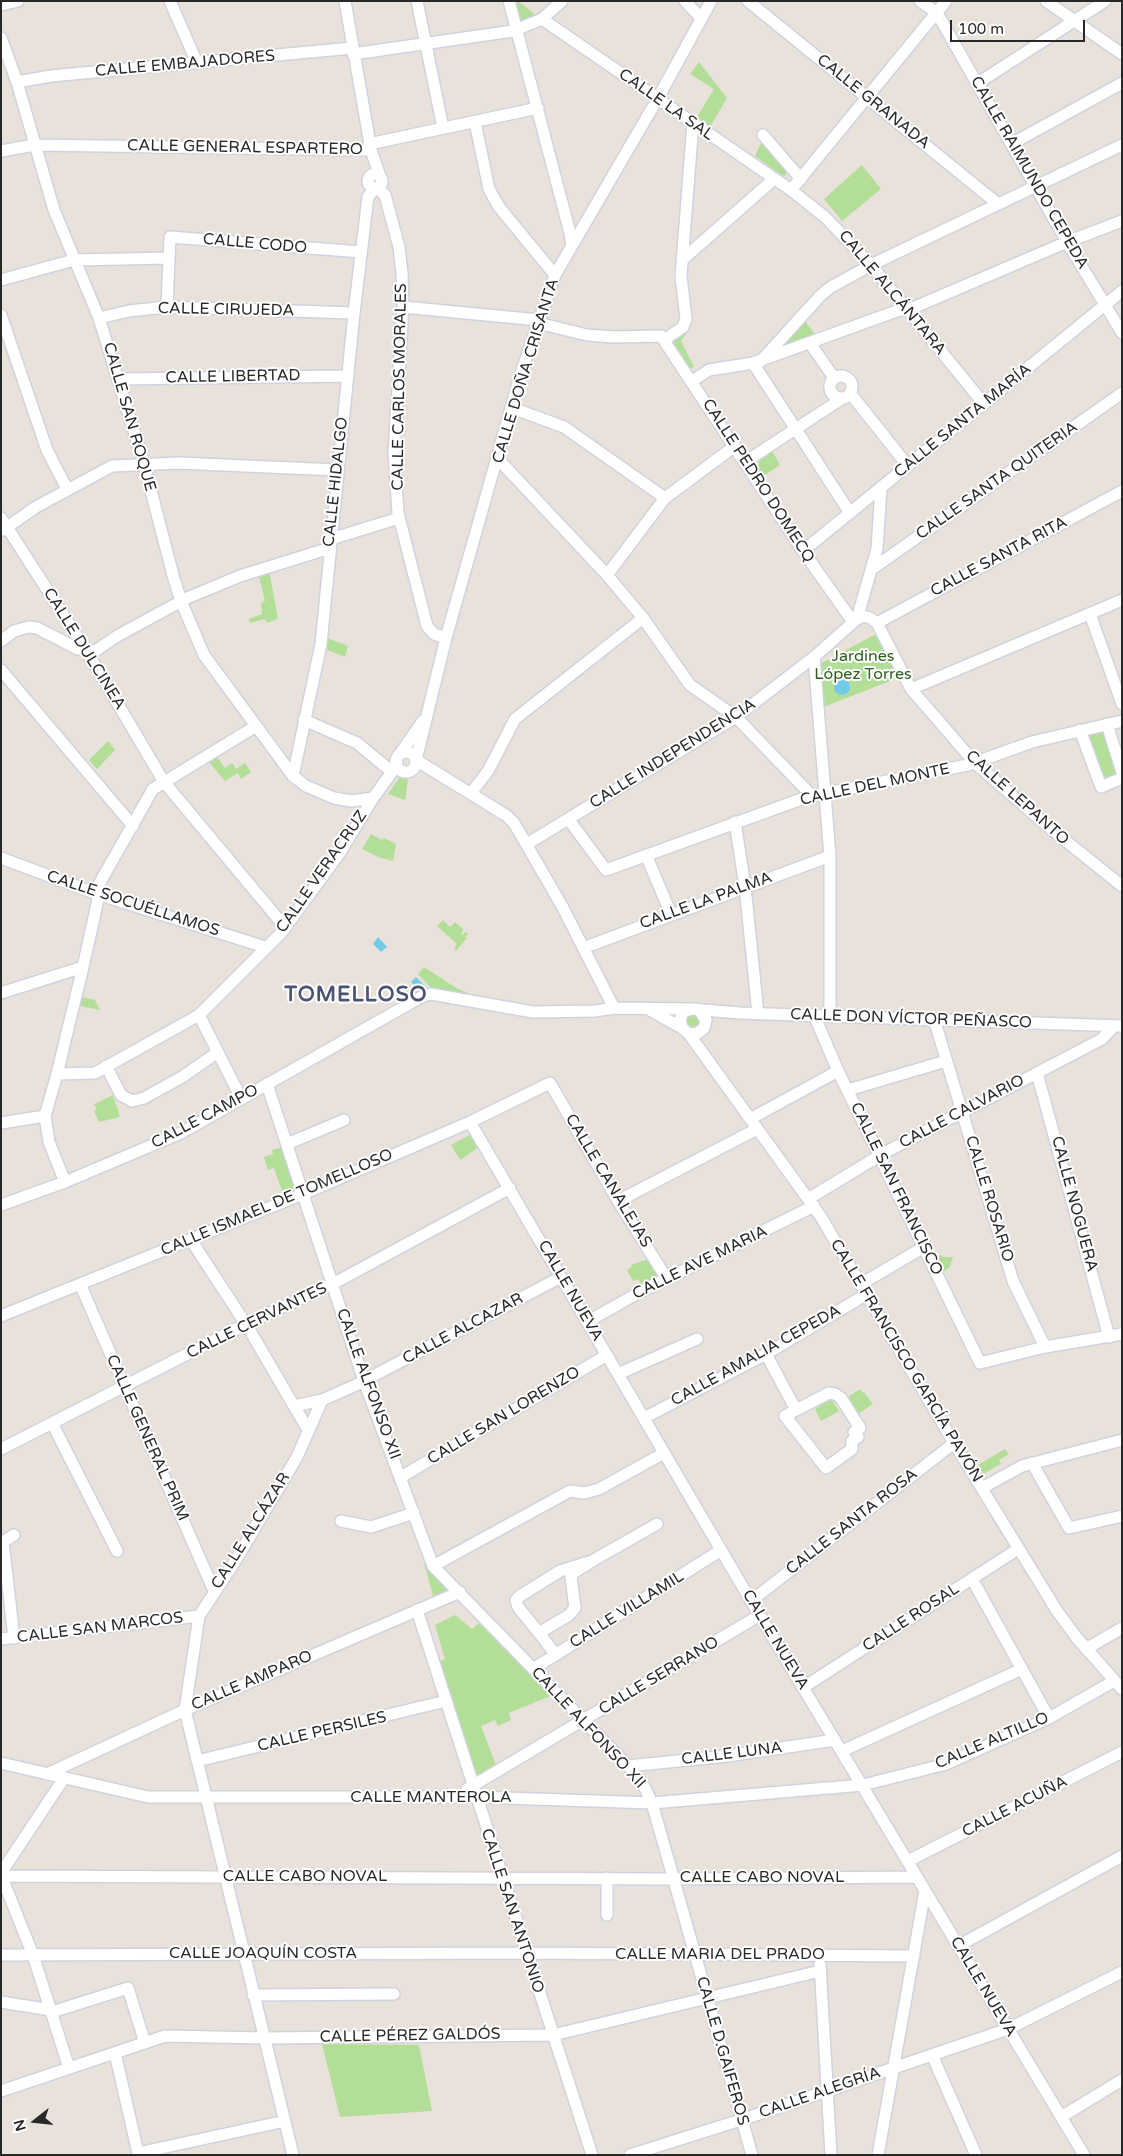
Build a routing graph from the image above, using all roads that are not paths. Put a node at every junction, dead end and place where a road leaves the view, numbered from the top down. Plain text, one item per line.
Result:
1 (18, 1) edge
2 (170, 1) edge
3 (345, 1) edge
4 (417, 1) edge
5 (509, 1) edge
6 (562, 1) edge
7 (685, 1) edge
8 (710, 1) edge
9 (748, 1) edge
10 (920, 1) edge
11 (946, 1) edge
12 (1046, 1) edge
13 (1105, 1) edge
14 (1, 5) edge
15 (937, 13) junction
16 (701, 18) junction
17 (542, 19) junction
18 (1073, 21) junction
19 (518, 30) junction
20 (1, 38) edge
21 (425, 44) junction
22 (353, 51) junction
23 (1122, 54) edge
24 (197, 63) junction
25 (17, 82) junction
26 (978, 83) junction
27 (1122, 83) edge
28 (868, 97) junction
29 (658, 98) junction
30 (538, 108) junction
31 (475, 122) junction
32 (693, 123) junction
33 (443, 128) junction
34 (763, 135) dead end
35 (1013, 143) junction
36 (35, 145) junction
37 (1122, 145) edge
38 (370, 147) junction
39 (1, 150) edge
40 (774, 179) junction
41 (801, 179) junction
42 (375, 183) junction
43 (1036, 186) junction
44 (791, 190) junction
45 (998, 204) junction
46 (1122, 221) edge
47 (1067, 242) junction
48 (572, 245) junction
49 (361, 252) junction
50 (169, 258) junction
51 (74, 260) junction
52 (682, 260) junction
53 (871, 265) junction
54 (555, 275) junction
55 (1, 280) edge
56 (1122, 292) edge
57 (1105, 305) junction
58 (167, 308) junction
59 (404, 308) junction
60 (906, 309) junction
61 (354, 313) junction
62 (1, 315) edge
63 (99, 318) junction
64 (538, 321) junction
65 (1122, 333) edge
66 (663, 338) junction
67 (810, 343) junction
68 (757, 362) junction
69 (347, 376) junction
70 (834, 378) junction
71 (119, 379) junction
72 (692, 381) junction
73 (1122, 393) edge
74 (846, 395) junction
75 (984, 404) junction
76 (512, 408) junction
77 (796, 428) junction
78 (735, 446) junction
79 (498, 459) junction
80 (745, 462) junction
81 (144, 464) junction
82 (908, 466) junction
83 (337, 470) junction
84 (881, 488) junction
85 (68, 489) junction
86 (1122, 491) edge
87 (665, 498) junction
88 (850, 513) junction
89 (399, 518) junction
90 (3, 526) edge
91 (330, 544) junction
92 (803, 551) junction
93 (872, 569) junction
94 (607, 575) junction
95 (1122, 600) edge
96 (181, 601) junction
97 (1090, 614) junction
98 (643, 618) junction
99 (855, 620) junction
100 (877, 623) junction
101 (446, 638) junction
102 (1, 641) edge
103 (86, 650) junction
104 (814, 657) junction
105 (1, 670) edge
106 (912, 690) junction
107 (1122, 704) edge
108 (429, 713) junction
109 (736, 718) junction
110 (304, 720) junction
111 (1122, 720) edge
112 (1108, 724) junction
113 (256, 726) junction
114 (1080, 730) junction
115 (416, 760) junction
116 (396, 763) junction
117 (975, 763) junction
118 (1122, 772) edge
119 (293, 776) junction
120 (1122, 778) edge
121 (164, 782) junction
122 (470, 793) junction
123 (824, 793) junction
124 (812, 796) junction
125 (373, 798) junction
126 (569, 820) junction
127 (736, 822) junction
128 (133, 826) junction
129 (527, 844) junction
130 (646, 855) junction
131 (830, 856) junction
132 (1, 858) edge
133 (1122, 871) edge
134 (1109, 877) junction
135 (745, 886) junction
136 (1122, 886) edge
137 (96, 894) junction
138 (671, 914) junction
139 (285, 927) junction
140 (265, 947) junction
141 (583, 948) junction
142 (83, 967) junction
143 (1, 994) edge
144 (400, 1008) joint
145 (614, 1008) junction
146 (648, 1009) junction
147 (695, 1009) junction
148 (758, 1014) junction
149 (200, 1015) junction
150 (814, 1015) junction
151 (830, 1016) junction
152 (934, 1019) junction
153 (1118, 1026) edge
154 (685, 1031) junction
155 (218, 1052) junction
156 (946, 1061) junction
157 (106, 1066) junction
158 (838, 1071) junction
159 (1037, 1073) junction
160 (57, 1074) junction
161 (267, 1084) junction
162 (550, 1084) joint
163 (848, 1090) junction
164 (241, 1098) junction
165 (961, 1112) junction
166 (45, 1116) junction
167 (750, 1119) junction
168 (344, 1120) dead end
169 (470, 1122) junction
170 (1, 1123) edge
171 (757, 1129) junction
172 (287, 1144) junction
173 (880, 1156) junction
174 (65, 1182) junction
175 (510, 1188) junction
176 (303, 1194) junction
177 (618, 1201) junction
178 (811, 1202) junction
179 (1, 1205) edge
180 (190, 1240) junction
181 (924, 1247) junction
182 (561, 1276) junction
183 (667, 1279) junction
184 (80, 1284) junction
185 (333, 1284) junction
186 (864, 1289) junction
187 (1, 1316) edge
188 (588, 1322) junction
189 (246, 1324) junction
190 (1122, 1334) edge
191 (1109, 1337) junction
192 (697, 1339) dead end
193 (1045, 1347) junction
194 (766, 1354) junction
195 (607, 1355) junction
196 (618, 1374) junction
197 (364, 1381) junction
198 (124, 1387) junction
199 (322, 1400) junction
200 (294, 1406) junction
201 (796, 1410) junction
202 (644, 1418) junction
203 (52, 1423) junction
204 (308, 1430) junction
205 (1122, 1440) edge
206 (954, 1443) junction
207 (1, 1449) edge
208 (664, 1453) junction
209 (1032, 1463) junction
210 (401, 1477) junction
211 (982, 1488) junction
212 (414, 1513) junction
213 (1122, 1516) edge
214 (341, 1521) dead end
215 (657, 1524) dead end
216 (14, 1535) dead end
217 (2, 1542) edge
218 (1018, 1549) junction
219 (721, 1550) junction
220 (117, 1551) dead end
221 (592, 1561) junction
222 (433, 1566) junction
223 (972, 1579) junction
224 (214, 1591) junction
225 (460, 1592) junction
226 (751, 1601) junction
227 (417, 1610) junction
228 (760, 1615) junction
229 (198, 1616) junction
230 (1122, 1628) edge
231 (539, 1634) junction
232 (14, 1638) junction
233 (1, 1639) edge
234 (1086, 1649) junction
235 (556, 1655) junction
236 (533, 1669) junction
237 (1022, 1669) junction
238 (1118, 1685) edge
239 (804, 1687) junction
240 (446, 1701) junction
241 (185, 1710) junction
242 (1049, 1718) junction
243 (583, 1721) junction
244 (835, 1740) junction
245 (842, 1751) junction
246 (1122, 1752) edge
247 (197, 1761) junction
248 (1, 1764) edge
249 (628, 1766) junction
250 (46, 1774) junction
251 (64, 1778) junction
252 (863, 1785) junction
253 (474, 1792) junction
254 (206, 1798) junction
255 (652, 1804) junction
256 (1122, 1856) edge
257 (908, 1860) junction
258 (1, 1875) edge
259 (226, 1877) junction
260 (917, 1877) junction
261 (502, 1878) junction
262 (608, 1878) junction
263 (673, 1879) junction
264 (925, 1891) junction
265 (607, 1915) dead end
266 (958, 1946) junction
267 (526, 1953) junction
268 (243, 1954) junction
269 (1, 1955) edge
270 (33, 1955) junction
271 (819, 1955) junction
272 (694, 1956) junction
273 (914, 1956) junction
274 (820, 1971) junction
275 (1122, 1972) edge
276 (394, 1994) dead end
277 (253, 1995) junction
278 (707, 1999) junction
279 (1, 2002) edge
280 (51, 2011) junction
281 (1008, 2029) junction
282 (552, 2035) junction
283 (264, 2038) junction
284 (145, 2043) junction
285 (115, 2053) junction
286 (932, 2055) junction
287 (69, 2068) junction
288 (892, 2068) junction
289 (1122, 2080) edge
290 (828, 2090) junction
291 (1, 2091) edge
292 (1061, 2117) junction
293 (741, 2120) junction
294 (285, 2121) junction
295 (293, 2155) edge
296 (592, 2155) edge
297 (630, 2155) edge
298 (752, 2155) edge
299 (831, 2155) edge
300 (878, 2155) edge
301 (976, 2155) edge
302 (1084, 2155) edge

1 - 14 street
2 - 24 street
3 - 22 street, CALLE HIDALGO
4 - 21 street
5 - 19 street
6 - 17 street, CALLE EMBAJADORES
7 - 16 street
8 - 16 street, CALLE DOÑA CRISANTA
9 - 28 street, CALLE GRANADA
10 - 15 street
11 - 15 street
12 - 18 street
13 - 18 street
15 - 26 street, CALLE RAIMUNDO CEPEDA
15 - 28 street
16 - 29 street, CALLE DOÑA CRISANTA
17 - 19 street, CALLE EMBAJADORES
17 - 29 street, CALLE LA SAL
18 - 23 street
18 - 26 street
19 - 21 street, CALLE EMBAJADORES
19 - 30 street
20 - 25 street, CALLE SAN ROQUE
21 - 22 street, CALLE EMBAJADORES
21 - 33 street
22 - 24 street, CALLE EMBAJADORES
22 - 38 street, CALLE HIDALGO
24 - 25 street, CALLE EMBAJADORES
25 - 36 street, CALLE SAN ROQUE
26 - 35 street, CALLE RAIMUNDO CEPEDA
27 - 35 street
28 - 41 street
28 - 45 street, CALLE GRANADA
29 - 32 street, CALLE LA SAL
29 - 48 street, CALLE DOÑA CRISANTA
30 - 31 street, CALLE GENERAL ESPARTERO
30 - 48 street
31 - 33 street, CALLE GENERAL ESPARTERO
31 - 54 street
32 - 40 street, CALLE LA SAL
32 - 52 street
33 - 38 street, CALLE GENERAL ESPARTERO
34 - 41 street
35 - 43 street, CALLE RAIMUNDO CEPEDA
36 - 38 street, CALLE GENERAL ESPARTERO
36 - 39 street, CALLE GENERAL ESPARTERO
36 - 51 street, CALLE SAN ROQUE
37 - 43 street
38 - 42 street, CALLE HIDALGO
40 - 44 street, CALLE LA SAL
40 - 52 street
41 - 44 street
42 - 49 street, CALLE HIDALGO
42 - 59 street, CALLE CARLOS MORALES
43 - 45 street
43 - 47 street, CALLE RAIMUNDO CEPEDA
44 - 53 street, CALLE ALCÁNTARA
45 - 53 street
46 - 47 street
47 - 57 street, CALLE RAIMUNDO CEPEDA
47 - 60 street
48 - 54 street, CALLE DOÑA CRISANTA
49 - 50 street, CALLE CODO
49 - 61 street, CALLE HIDALGO
50 - 51 street
50 - 58 street, CALLE CODO
51 - 55 street
51 - 63 street, CALLE SAN ROQUE
52 - 66 street
53 - 60 street, CALLE ALCÁNTARA
53 - 68 street
54 - 64 street, CALLE DOÑA CRISANTA
56 - 57 street, CALLE SANTA MARÍA
57 - 65 street, CALLE RAIMUNDO CEPEDA
57 - 75 street, CALLE SANTA MARÍA
58 - 61 street, CALLE CIRUJEDA
58 - 63 street, CALLE CIRUJEDA
59 - 64 street
59 - 89 street, CALLE CARLOS MORALES
60 - 67 street
60 - 75 street, CALLE ALCÁNTARA
61 - 69 street, CALLE HIDALGO
62 - 85 street
63 - 71 street, CALLE SAN ROQUE
64 - 66 street
64 - 76 street, CALLE DOÑA CRISANTA
66 - 72 street, CALLE PEDRO DOMECQ
67 - 68 street
67 - 70 street
68 - 72 street
68 - 77 street
69 - 71 street, CALLE LIBERTAD
69 - 83 street, CALLE HIDALGO
70 - 74 street
70 - 74 street
71 - 81 street, CALLE SAN ROQUE
72 - 78 street, CALLE PEDRO DOMECQ
73 - 93 street, CALLE SANTA QUITERIA
74 - 77 street
74 - 82 street
75 - 82 street, CALLE SANTA MARÍA
76 - 79 street, CALLE DOÑA CRISANTA
76 - 87 street
77 - 80 street
77 - 88 street
78 - 80 street, CALLE PEDRO DOMECQ
78 - 87 street
79 - 94 street
79 - 101 street, CALLE DOÑA CRISANTA
80 - 92 street, CALLE PEDRO DOMECQ
81 - 83 street
81 - 85 street
81 - 96 street, CALLE SAN ROQUE
82 - 84 street, CALLE SANTA MARÍA
83 - 91 street, CALLE HIDALGO
84 - 88 street, CALLE SANTA MARÍA
84 - 93 street
85 - 90 street
86 - 100 street, CALLE SANTA RITA
87 - 94 street
88 - 92 street, CALLE SANTA MARÍA
89 - 91 street
89 - 101 street, CALLE CARLOS MORALES
90 - 103 street, CALLE DULCINEA
91 - 96 street
91 - 110 street, CALLE HIDALGO
92 - 99 street, CALLE PEDRO DOMECQ
93 - 99 street
94 - 98 street
95 - 97 street
96 - 103 street
96 - 113 street, CALLE SAN ROQUE
97 - 106 street
97 - 107 street
98 - 109 street
98 - 122 street
99 - 100 street
99 - 104 street, CALLE INDEPENDENCIA
100 - 106 street, CALLE LEPANTO
101 - 108 street, CALLE DOÑA CRISANTA
102 - 103 street
103 - 121 street, CALLE DULCINEA
104 - 109 street, CALLE INDEPENDENCIA
104 - 123 street
105 - 128 street
106 - 117 street, CALLE LEPANTO
108 - 115 street, CALLE DOÑA CRISANTA
108 - 116 street, CALLE DOÑA CRISANTA
109 - 124 street
109 - 126 street, CALLE INDEPENDENCIA
110 - 116 street
110 - 119 street, CALLE HIDALGO
111 - 112 street, CALLE DEL MONTE
112 - 114 street, CALLE DEL MONTE
112 - 118 street
113 - 119 street, CALLE SAN ROQUE
113 - 121 street
114 - 117 street, CALLE DEL MONTE
114 - 120 street
115 - 116 street
115 - 116 street
115 - 122 street
116 - 125 street, CALLE VERACRUZ
117 - 123 street, CALLE DEL MONTE
117 - 134 street, CALLE LEPANTO
119 - 125 street
121 - 128 street
121 - 139 street, CALLE DULCINEA
122 - 129 street
123 - 124 street, CALLE DEL MONTE
123 - 131 street
124 - 127 street, CALLE DEL MONTE
125 - 139 street, CALLE VERACRUZ
126 - 129 street, CALLE INDEPENDENCIA
126 - 130 street, CALLE DEL MONTE
127 - 130 street, CALLE DEL MONTE
127 - 135 street
128 - 137 street
129 - 141 street
130 - 138 street
131 - 135 street, CALLE LA PALMA
131 - 151 street
132 - 137 street, CALLE SOCUÉLLAMOS
133 - 134 street
134 - 136 street, CALLE LEPANTO
135 - 138 street, CALLE LA PALMA
135 - 148 street
137 - 140 street, CALLE SOCUÉLLAMOS
137 - 142 street
138 - 141 street, CALLE LA PALMA
139 - 140 street, CALLE VERACRUZ
140 - 149 street, CALLE VERACRUZ
141 - 145 street
142 - 143 street
142 - 160 street
144 - 145 street, CALLE DON VÍCTOR PEÑASCO
144 - 161 street, CALLE CAMPO
145 - 146 street, CALLE DON VÍCTOR PEÑASCO
146 - 147 street, CALLE DON VÍCTOR PEÑASCO
146 - 154 street
147 - 148 street, CALLE DON VÍCTOR PEÑASCO
147 - 154 street
147 - 154 street
148 - 150 street, CALLE DON VÍCTOR PEÑASCO
149 - 155 street
149 - 157 street, CALLE VERACRUZ
150 - 151 street, CALLE DON VÍCTOR PEÑASCO
150 - 158 street, CALLE SAN FRANCISCO
151 - 152 street, CALLE DON VÍCTOR PEÑASCO
152 - 153 street, CALLE DON VÍCTOR PEÑASCO
152 - 156 street, CALLE ROSARIO
153 - 159 street, CALLE CALVARIO
154 - 167 street, CALLE FRANCISCO GARCÍA PAVÓN
155 - 157 street
155 - 164 street
156 - 163 street
156 - 165 street, CALLE ROSARIO
157 - 160 street, CALLE VERACRUZ
158 - 163 street, CALLE SAN FRANCISCO
158 - 167 street
159 - 165 street, CALLE CALVARIO
159 - 191 street, CALLE NOGUERA
160 - 166 street
161 - 164 street, CALLE CAMPO
161 - 172 street, CALLE ALFONSO XII
162 - 169 street, CALLE ISMAEL DE TOMELLOSO
162 - 177 street, CALLE CANALEJAS
163 - 173 street, CALLE SAN FRANCISCO
164 - 174 street, CALLE CAMPO
165 - 173 street, CALLE CALVARIO
165 - 193 street, CALLE ROSARIO
166 - 170 street
166 - 174 street
167 - 171 street, CALLE FRANCISCO GARCÍA PAVÓN
168 - 172 street
169 - 175 street, CALLE NUEVA
169 - 176 street, CALLE ISMAEL DE TOMELLOSO
171 - 177 street
171 - 178 street, CALLE FRANCISCO GARCÍA PAVÓN
172 - 176 street, CALLE ALFONSO XII
173 - 178 street, CALLE CALVARIO
173 - 181 street, CALLE SAN FRANCISCO
174 - 179 street, CALLE CAMPO
175 - 182 street, CALLE NUEVA
175 - 185 street, CALLE CERVANTES
176 - 180 street, CALLE ISMAEL DE TOMELLOSO
176 - 185 street, CALLE ALFONSO XII
177 - 183 street, CALLE CANALEJAS
178 - 183 street, CALLE AVE MARIA
178 - 186 street, CALLE FRANCISCO GARCÍA PAVÓN
180 - 184 street, CALLE ISMAEL DE TOMELLOSO
180 - 189 street
181 - 186 street, CALLE AMALIA CEPEDA
181 - 193 street, CALLE SAN FRANCISCO
182 - 188 street, CALLE NUEVA
182 - 197 street, CALLE ALCAZAR
183 - 188 street, CALLE AVE MARIA
184 - 187 street, CALLE ISMAEL DE TOMELLOSO
184 - 198 street, CALLE GENERAL PRIM
185 - 189 street, CALLE CERVANTES
185 - 197 street, CALLE ALFONSO XII
186 - 194 street, CALLE AMALIA CEPEDA
186 - 206 street, CALLE FRANCISCO GARCÍA PAVÓN
188 - 195 street, CALLE NUEVA
189 - 198 street, CALLE CERVANTES
189 - 200 street
190 - 191 street
191 - 193 street
192 - 196 street
194 - 201 street
194 - 202 street, CALLE AMALIA CEPEDA
195 - 196 street, CALLE NUEVA
195 - 210 street, CALLE SAN LORENZO
196 - 202 street, CALLE NUEVA
197 - 199 street
197 - 210 street, CALLE ALFONSO XII
198 - 203 street, CALLE CERVANTES
198 - 224 street, CALLE GENERAL PRIM
199 - 200 street
199 - 204 street, CALLE ALCÁZAR
200 - 204 street
201 - 201 street
202 - 208 street, CALLE NUEVA
203 - 207 street, CALLE CERVANTES
203 - 220 street
204 - 224 street, CALLE ALCÁZAR
205 - 209 street
206 - 211 street, CALLE FRANCISCO GARCÍA PAVÓN
206 - 226 street, CALLE SANTA ROSA
208 - 219 street, CALLE NUEVA
208 - 222 street
209 - 211 street
209 - 213 street
210 - 212 street, CALLE ALFONSO XII
211 - 218 street, CALLE FRANCISCO GARCÍA PAVÓN
212 - 214 street
212 - 222 street, CALLE ALFONSO XII
215 - 221 street
216 - 217 street
217 - 232 street
218 - 223 street, CALLE ROSAL
218 - 234 street, CALLE FRANCISCO GARCÍA PAVÓN
219 - 226 street, CALLE NUEVA
219 - 235 street, CALLE VILLAMIL
221 - 231 street
221 - 231 street
222 - 225 street, CALLE ALFONSO XII
223 - 237 street
223 - 239 street, CALLE ROSAL
224 - 229 street, CALLE ALCÁZAR
225 - 227 street, CALLE AMPARO
225 - 236 street, CALLE ALFONSO XII
226 - 228 street, CALLE NUEVA
227 - 240 street, CALLE SAN ANTONIO
227 - 241 street, CALLE AMPARO
228 - 239 street, CALLE NUEVA
228 - 243 street, CALLE SERRANO
229 - 232 street, CALLE SAN MARCOS
229 - 241 street, CALLE ALCÁZAR
230 - 234 street
231 - 235 street
232 - 233 street, CALLE SAN MARCOS
234 - 238 street, CALLE FRANCISCO GARCÍA PAVÓN
235 - 236 street, CALLE VILLAMIL
236 - 243 street, CALLE ALFONSO XII
237 - 242 street
237 - 245 street
238 - 242 street, CALLE ALTILLO
239 - 244 street, CALLE NUEVA
240 - 247 street, CALLE PERSILES
240 - 253 street, CALLE SAN ANTONIO
241 - 247 street
241 - 250 street, CALLE AMPARO
242 - 252 street, CALLE ALTILLO
243 - 249 street, CALLE ALFONSO XII
243 - 253 street, CALLE SERRANO
244 - 245 street, CALLE NUEVA
244 - 249 street, CALLE LUNA
245 - 252 street, CALLE NUEVA
246 - 257 street, CALLE ACUÑA
247 - 254 street
248 - 250 street, CALLE MANTEROLA
249 - 255 street, CALLE ALFONSO XII
250 - 251 street, CALLE MANTEROLA
251 - 254 street, CALLE MANTEROLA
251 - 258 street
252 - 255 street, CALLE MANTEROLA
252 - 257 street, CALLE NUEVA
253 - 254 street, CALLE MANTEROLA
253 - 255 street, CALLE MANTEROLA
253 - 261 street, CALLE SAN ANTONIO
254 - 259 street
255 - 263 street, CALLE D.GAIFEROS
256 - 266 street
257 - 260 street, CALLE NUEVA
258 - 259 street, CALLE CABO NOVAL
258 - 270 street
259 - 261 street, CALLE CABO NOVAL
259 - 268 street
260 - 263 street, CALLE CABO NOVAL
260 - 264 street, CALLE NUEVA
261 - 262 street, CALLE CABO NOVAL
261 - 267 street, CALLE SAN ANTONIO
262 - 263 street, CALLE CABO NOVAL
262 - 265 street
263 - 272 street, CALLE D.GAIFEROS
264 - 266 street, CALLE NUEVA
264 - 273 street
266 - 281 street, CALLE NUEVA
267 - 268 street, CALLE JOAQUÍN COSTA
267 - 272 street, CALLE MARIA DEL PRADO
267 - 282 street, CALLE SAN ANTONIO
268 - 270 street, CALLE JOAQUÍN COSTA
268 - 277 street
269 - 270 street, CALLE JOAQUÍN COSTA
270 - 280 street
271 - 272 street, CALLE MARIA DEL PRADO
271 - 273 street, CALLE MARIA DEL PRADO
271 - 274 street
272 - 278 street, CALLE D.GAIFEROS
273 - 288 street
274 - 278 street, CALLE PÉREZ GALDÓS
274 - 290 street
275 - 281 street, CALLE ALEGRÍA
276 - 277 street
277 - 283 street
278 - 282 street, CALLE PÉREZ GALDÓS
278 - 293 street, CALLE D.GAIFEROS
279 - 280 street
280 - 284 street
280 - 287 street
281 - 286 street, CALLE ALEGRÍA
281 - 292 street, CALLE NUEVA
282 - 283 street, CALLE PÉREZ GALDÓS
282 - 296 street, CALLE SAN ANTONIO
283 - 284 street, CALLE PÉREZ GALDÓS
283 - 294 street
284 - 285 street, CALLE PÉREZ GALDÓS
285 - 287 street, CALLE PÉREZ GALDÓS
285 - 294 street
286 - 288 street, CALLE ALEGRÍA
286 - 301 street
287 - 291 street, CALLE PÉREZ GALDÓS
288 - 290 street, CALLE ALEGRÍA
288 - 300 street
289 - 292 street
290 - 293 street, CALLE ALEGRÍA
290 - 299 street
292 - 302 street, CALLE NUEVA
293 - 297 street, CALLE ALEGRÍA
293 - 298 street, CALLE D.GAIFEROS
294 - 295 street

